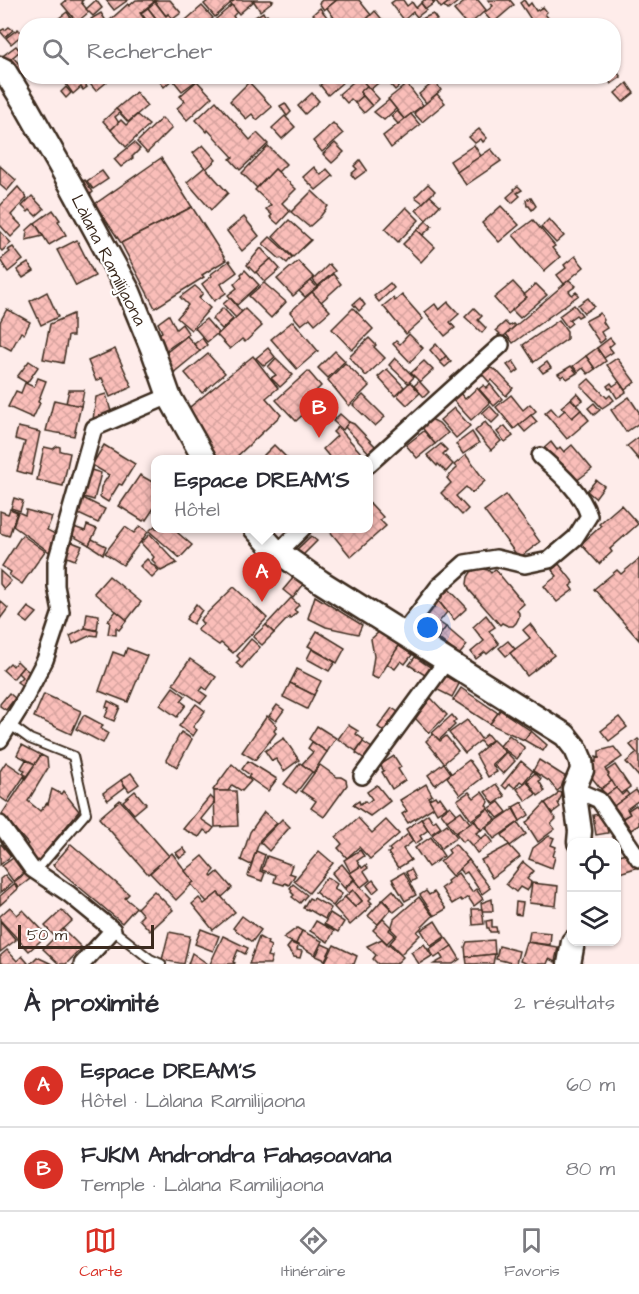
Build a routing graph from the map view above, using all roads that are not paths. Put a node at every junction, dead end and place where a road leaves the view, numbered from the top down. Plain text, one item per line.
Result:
1 (0, 68) edge
2 (501, 345) dead end
3 (169, 396) junction
4 (203, 455) edge
5 (540, 456) dead end
6 (373, 461) edge
7 (260, 533) edge
8 (298, 533) edge
9 (279, 552) junction
10 (402, 633) junction
11 (447, 660) junction
12 (9, 724) junction
13 (0, 740) edge
14 (362, 776) dead end
15 (574, 789) junction
16 (0, 824) edge
17 (579, 838) edge
18 (639, 859) edge
19 (36, 871) junction
20 (113, 930) junction
21 (572, 946) edge
22 (82, 964) edge
23 (161, 964) edge
24 (569, 964) edge

1 - 3 street, Làlana Ramilijaona
2 - 6 street
3 - 4 street, Làlana Ramilijaona
3 - 12 street
5 - 10 street
7 - 9 street
8 - 9 street
9 - 10 street
10 - 11 street
11 - 14 street
11 - 15 street
12 - 13 street
12 - 19 lane
15 - 17 street
15 - 18 street
16 - 19 street
19 - 20 street
20 - 22 street
20 - 23 lane
21 - 24 street

